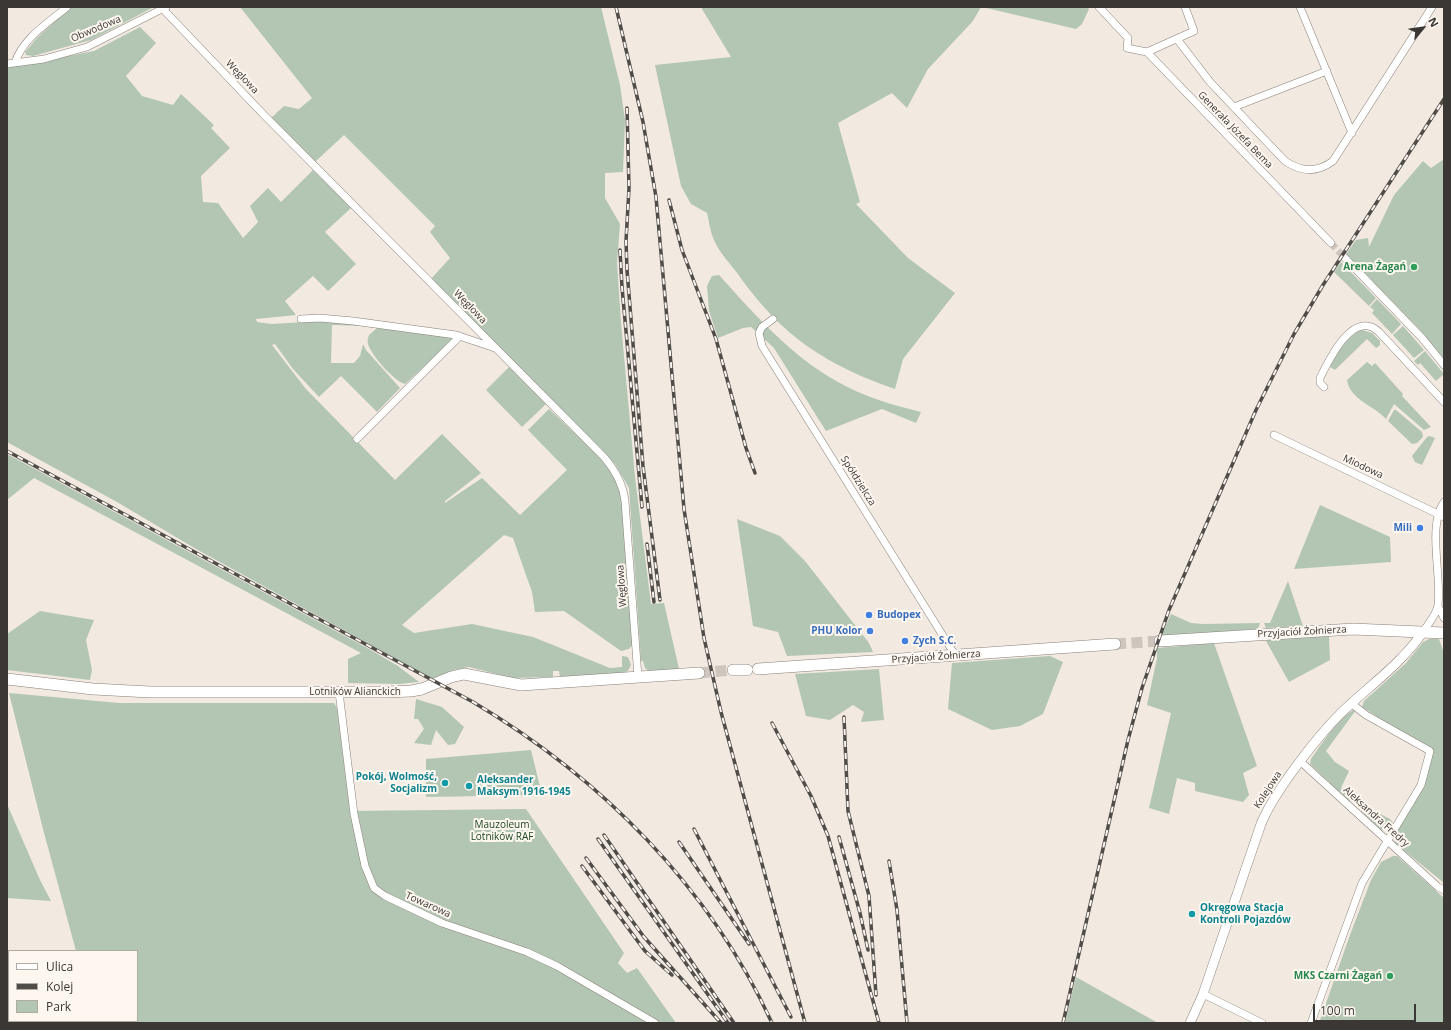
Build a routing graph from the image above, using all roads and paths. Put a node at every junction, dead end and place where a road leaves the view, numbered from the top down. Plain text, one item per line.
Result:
1 (67, 7) edge
2 (1099, 7) edge
3 (1185, 7) edge
4 (1300, 7) edge
5 (1432, 7) edge
6 (163, 8) edge
7 (1176, 39) junction
8 (1147, 52) junction
9 (15, 63) junction
10 (7, 64) edge
11 (1327, 71) junction
12 (1234, 107) junction
13 (1352, 133) junction
14 (1331, 243) tunnel mouth
15 (1344, 257) tunnel mouth
16 (301, 319) dead end
17 (772, 319) dead end
18 (460, 336) junction
19 (497, 349) junction
20 (1444, 365) edge
21 (1324, 387) dead end
22 (1444, 402) edge
23 (1274, 435) dead end
24 (357, 439) dead end
25 (1444, 502) edge
26 (1441, 515) edge
27 (1438, 606) junction
28 (1444, 618) edge
29 (1423, 632) junction
30 (1444, 632) edge
31 (1160, 641) tunnel mouth
32 (1115, 644) tunnel mouth
33 (955, 655) junction
34 (733, 670) tunnel mouth
35 (698, 673) tunnel mouth
36 (638, 678) junction
37 (7, 679) edge
38 (339, 692) junction
39 (1352, 704) junction
40 (1301, 762) junction
41 (1387, 841) junction
42 (1441, 888) edge
43 (1203, 994) junction
44 (655, 1023) edge
45 (1190, 1023) edge
46 (1262, 1023) edge
47 (1311, 1023) edge

1 - 9 street
2 - 8 street
3 - 7 street
4 - 11 street
5 - 13 street, Generała Józefa Bema
6 - 9 street, Obwodowa
6 - 19 street, Węglowa
7 - 8 street
7 - 12 street, Generała Józefa Bema
8 - 14 street, Generała Józefa Bema
9 - 10 street, Obwodowa
11 - 12 street, Generała Józefa Bema
11 - 13 street
12 - 13 street, Generała Józefa Bema
15 - 20 street
16 - 18 street
17 - 33 street, Spółdzielcza
18 - 19 street
18 - 24 street
19 - 36 street, Węglowa
21 - 22 street
23 - 26 street, Miodowa
25 - 26 street
26 - 27 street
27 - 28 street
27 - 29 street
29 - 30 main road, Przyjaciół Żołnierza
29 - 31 main road, Przyjaciół Żołnierza
29 - 39 street, Kolejowa
32 - 33 main road, Przyjaciół Żołnierza
33 - 34 main road, Przyjaciół Żołnierza
35 - 36 main road, Lotników Alianckich
36 - 38 main road, Lotników Alianckich
37 - 38 main road, Lotników Alianckich
38 - 44 street, Towarowa
39 - 40 street, Kolejowa
39 - 41 street
40 - 41 street, Aleksandra Fredry
40 - 43 street, Kolejowa
41 - 42 street, Aleksandra Fredry
41 - 47 street
43 - 45 street, Kolejowa
43 - 46 street

